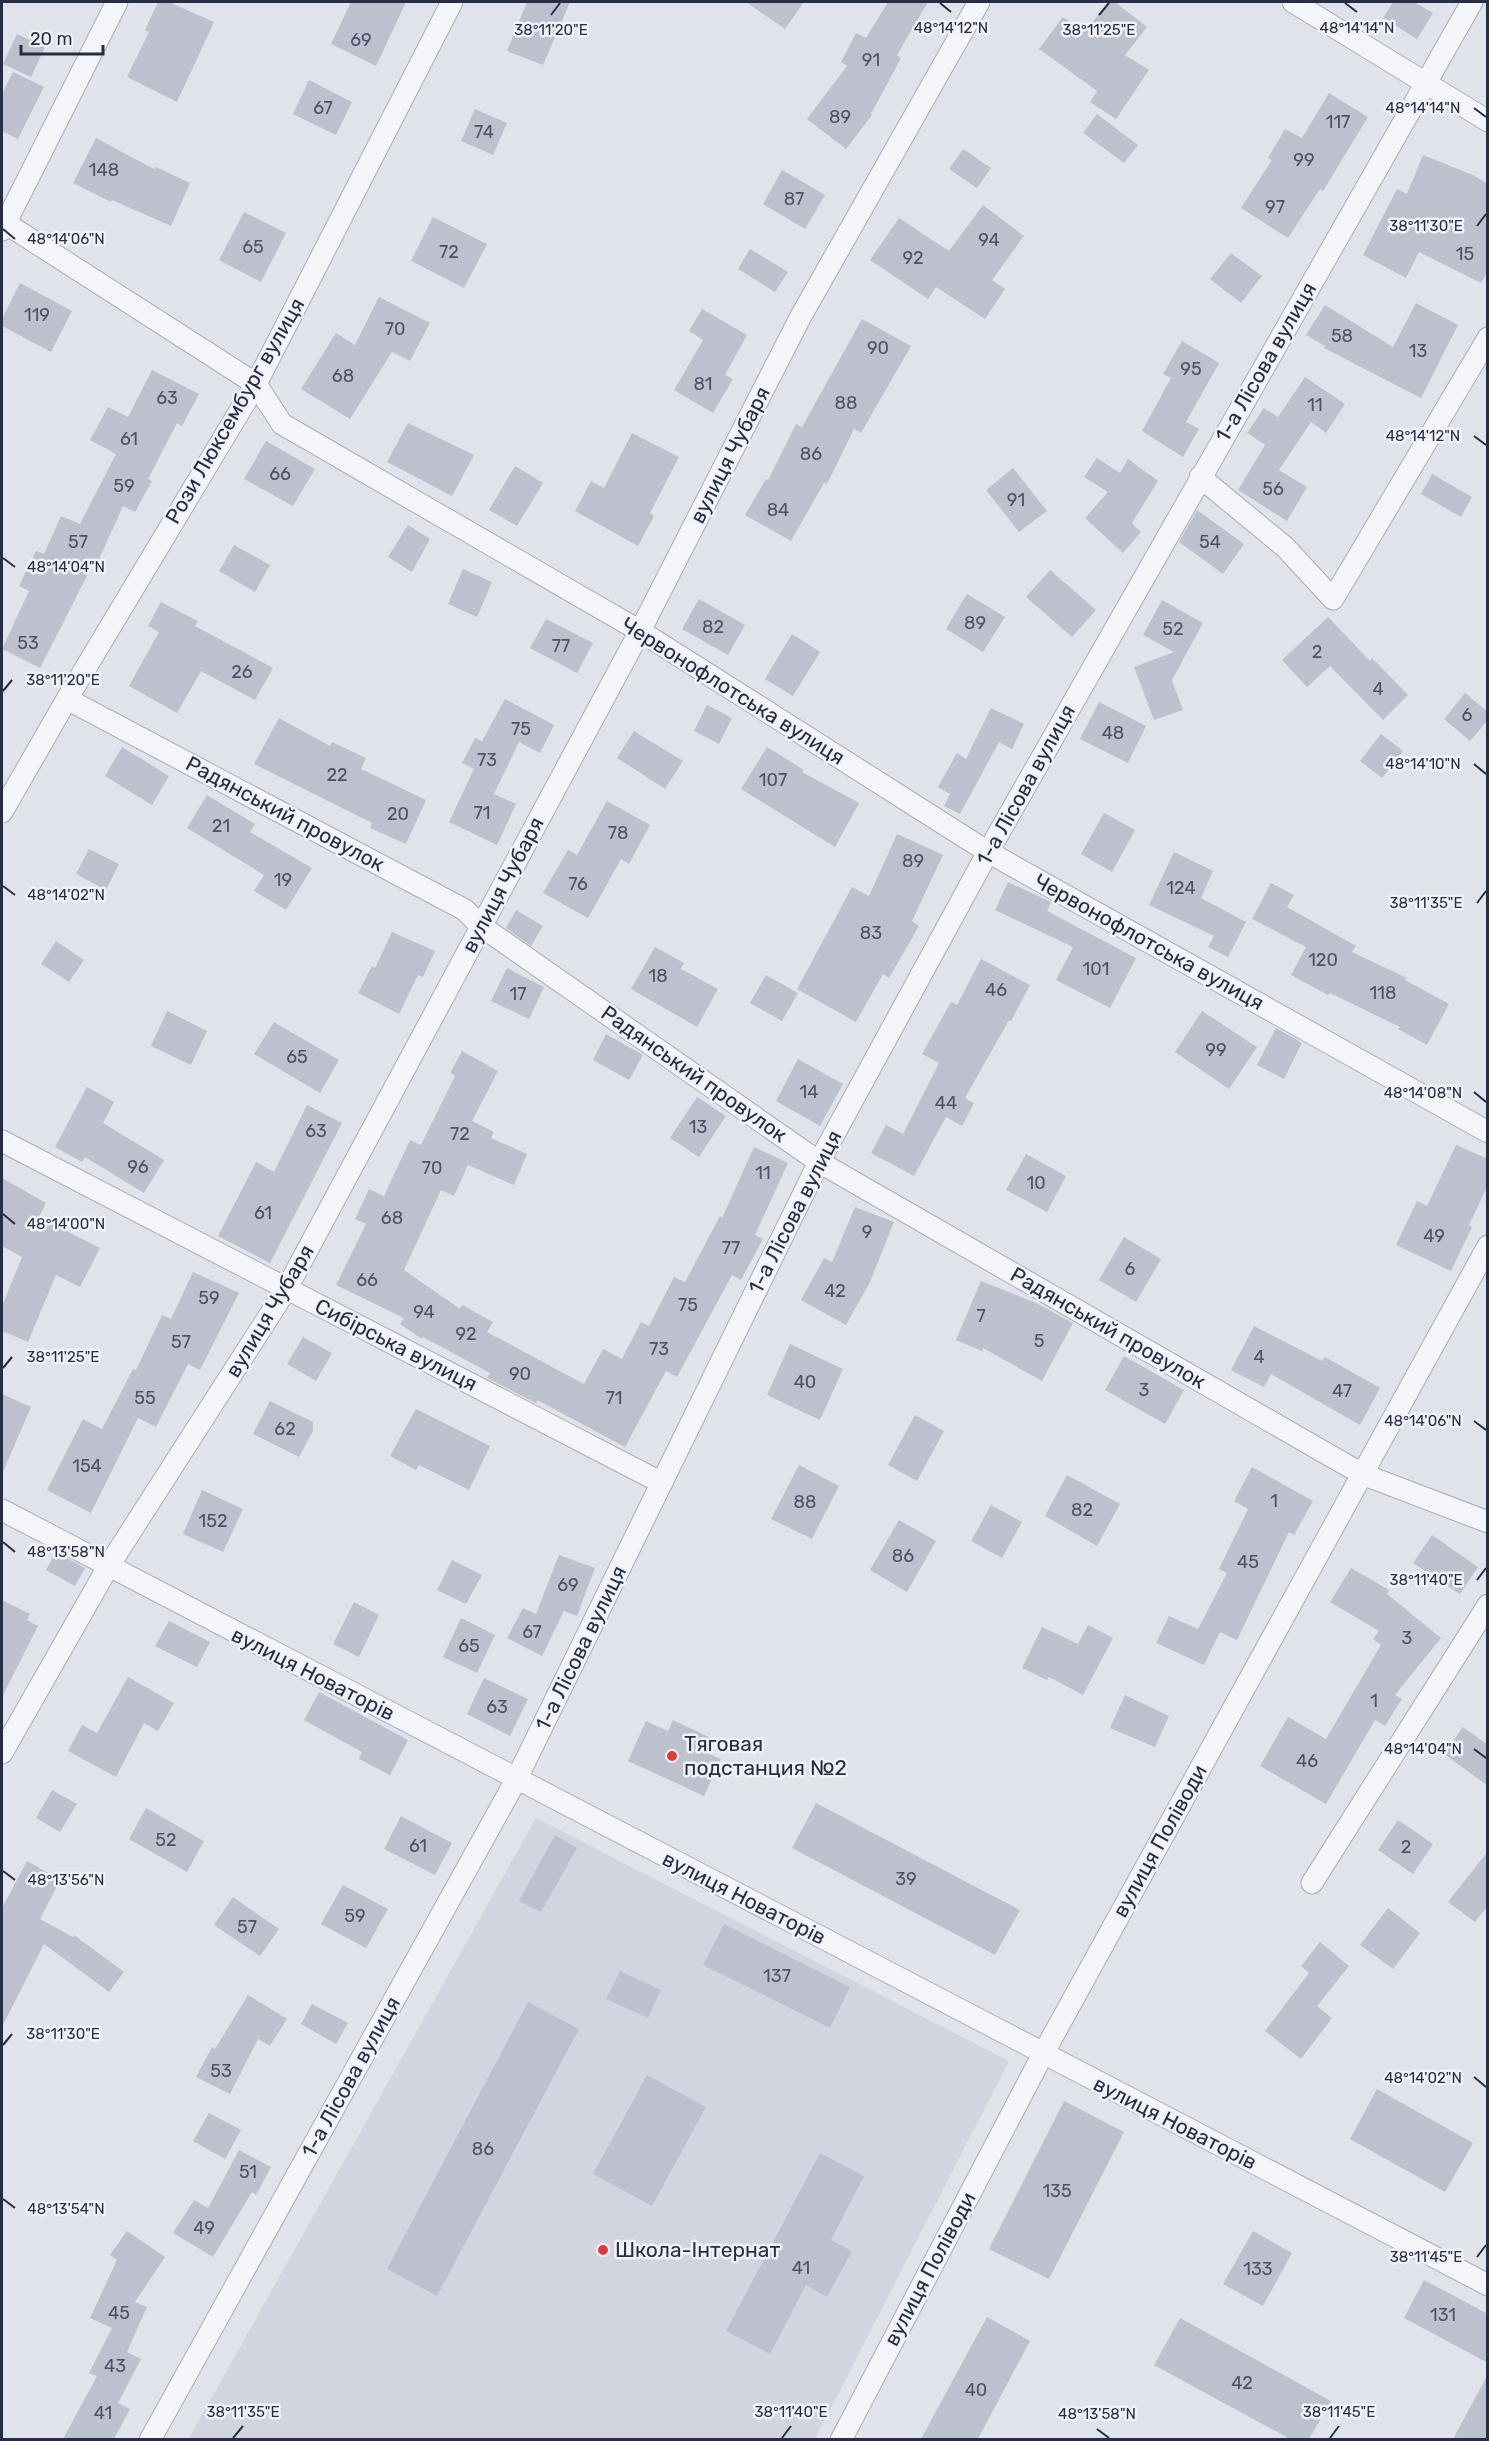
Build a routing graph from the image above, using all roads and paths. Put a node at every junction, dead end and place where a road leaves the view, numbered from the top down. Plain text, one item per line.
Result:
1 (117, 2) edge
2 (452, 2) edge
3 (978, 2) edge
4 (1293, 2) edge
5 (1472, 2) edge
6 (1425, 84) junction
7 (1488, 121) edge
8 (3, 225) edge
9 (1488, 338) edge
10 (256, 384) junction
11 (1200, 477) junction
12 (640, 631) junction
13 (67, 699) junction
14 (2, 812) edge
15 (988, 852) junction
16 (481, 926) junction
17 (1488, 1132) edge
18 (2, 1141) edge
19 (819, 1162) junction
20 (1488, 1246) edge
21 (287, 1288) junction
22 (1362, 1474) junction
23 (662, 1483) junction
24 (2, 1510) edge
25 (1488, 1522) edge
26 (108, 1567) junction
27 (1488, 1605) edge
28 (2, 1753) edge
29 (516, 1780) junction
30 (1312, 1883) dead end
31 (1043, 2054) junction
32 (1488, 2285) edge
33 (150, 2439) edge
34 (841, 2439) edge

1 - 8 street
2 - 10 street, Рози Люксембург вулиця
3 - 12 street, вулиця Чубаря
4 - 6 street
5 - 6 street, 1-а Лісова вулиця
6 - 7 street
6 - 11 street, 1-а Лісова вулиця
8 - 10 street, Червонофлотська вулиця
9 - 11 street
10 - 12 street, Червонофлотська вулиця
10 - 13 street, Рози Люксембург вулиця
11 - 15 street, 1-а Лісова вулиця
12 - 15 street, Червонофлотська вулиця
12 - 16 street, вулиця Чубаря
13 - 14 street, Рози Люксембург вулиця
13 - 16 street, Радянський провулок
15 - 17 street, Червонофлотська вулиця
15 - 19 street, 1-а Лісова вулиця
16 - 19 street, Радянський провулок
16 - 21 street, вулиця Чубаря
18 - 21 street, Сибірська вулиця
19 - 22 street, Радянський провулок
19 - 23 street, 1-а Лісова вулиця
20 - 22 street, вулиця Поліводи
21 - 23 street, Сибірська вулиця
21 - 26 street, вулиця Чубаря
22 - 25 street, Радянський провулок
22 - 31 street, вулиця Поліводи
23 - 29 street, 1-а Лісова вулиця
24 - 26 street, вулиця Новаторів
26 - 28 street, вулиця Чубаря
26 - 29 street, вулиця Новаторів
27 - 30 street
29 - 31 street, вулиця Новаторів
29 - 33 street, 1-а Лісова вулиця
31 - 32 street, вулиця Новаторів
31 - 34 street, вулиця Поліводи

